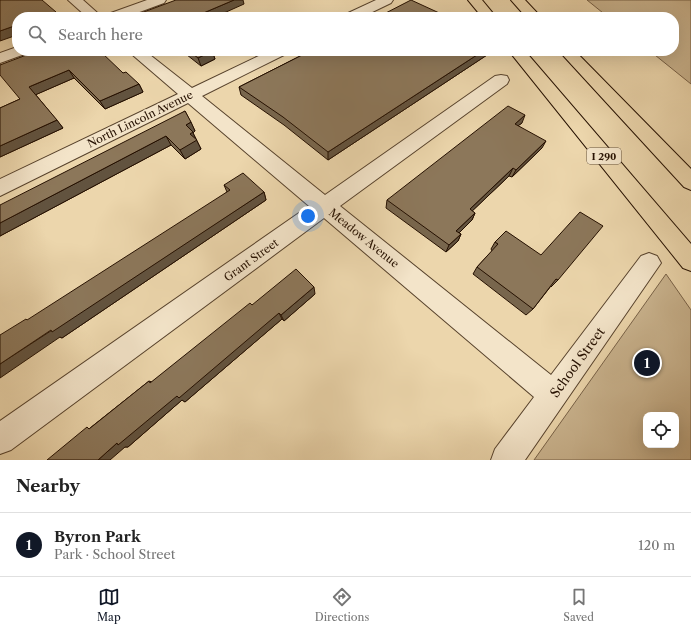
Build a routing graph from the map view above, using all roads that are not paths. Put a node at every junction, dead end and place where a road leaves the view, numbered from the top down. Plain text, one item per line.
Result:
1 (75, 0) edge
2 (159, 0) edge
3 (386, 0) edge
4 (475, 0) edge
5 (518, 0) edge
6 (89, 12) edge
7 (127, 12) edge
8 (361, 12) edge
9 (485, 12) edge
10 (529, 12) edge
11 (12, 54) edge
12 (142, 56) edge
13 (271, 56) edge
14 (521, 56) edge
15 (572, 56) edge
16 (0, 58) edge
17 (501, 80) dead end
18 (190, 95) junction
19 (691, 182) edge
20 (0, 188) edge
21 (325, 207) junction
22 (691, 261) edge
23 (649, 263) dead end
24 (554, 395) junction
25 (0, 439) edge
26 (506, 460) edge

1 - 6 street
2 - 7 street
3 - 8 street
4 - 9 highway
5 - 10 highway
11 - 16 street
12 - 18 street, Meadow Avenue
13 - 18 street, North Lincoln Avenue
14 - 22 highway, I 290
15 - 19 highway
17 - 21 street, Grant Street
18 - 20 street, North Lincoln Avenue
18 - 21 street, Meadow Avenue
21 - 24 street, Meadow Avenue
21 - 25 street, Grant Street
23 - 24 street, School Street
24 - 26 street, School Street

